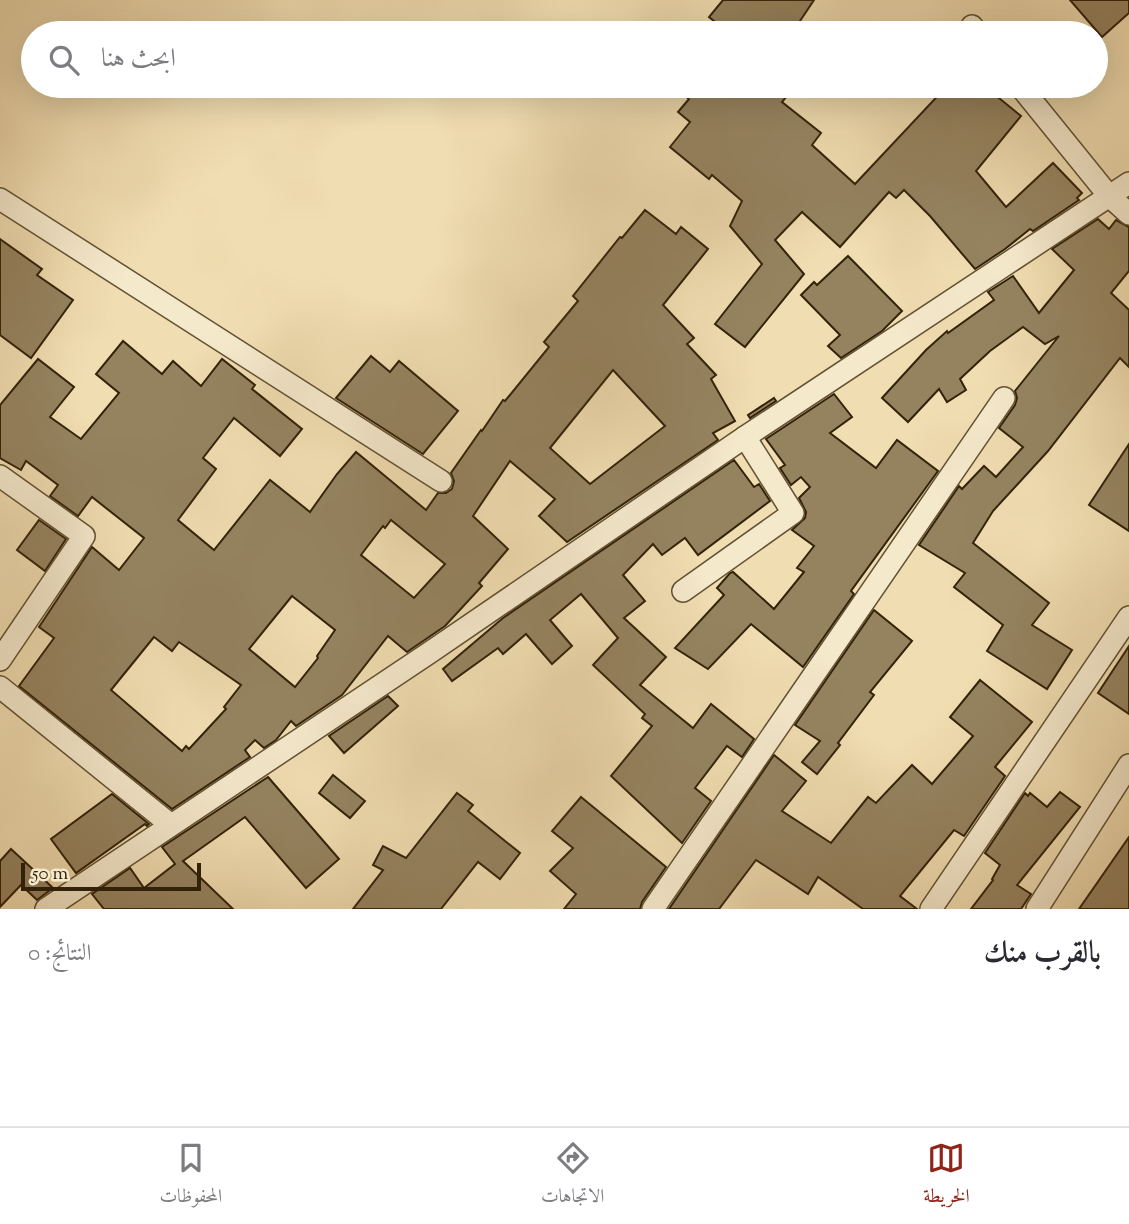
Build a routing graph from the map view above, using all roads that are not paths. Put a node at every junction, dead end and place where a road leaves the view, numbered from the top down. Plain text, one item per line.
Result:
1 (1030, 98) edge
2 (1129, 183) edge
3 (1109, 197) junction
4 (0, 199) edge
5 (1129, 214) edge
6 (1003, 398) dead end
7 (745, 437) junction
8 (0, 476) edge
9 (441, 481) dead end
10 (682, 591) dead end
11 (1129, 617) edge
12 (0, 660) edge
13 (0, 687) edge
14 (1129, 765) edge
15 (171, 825) junction
16 (46, 909) edge
17 (653, 909) edge
18 (931, 909) edge
19 (1037, 909) edge

1 - 3 street
2 - 3 street
3 - 5 street
3 - 7 street
4 - 9 street
6 - 17 street
7 - 10 street
7 - 15 street
8 - 12 street
11 - 18 street
13 - 15 street
14 - 19 street
15 - 16 street

